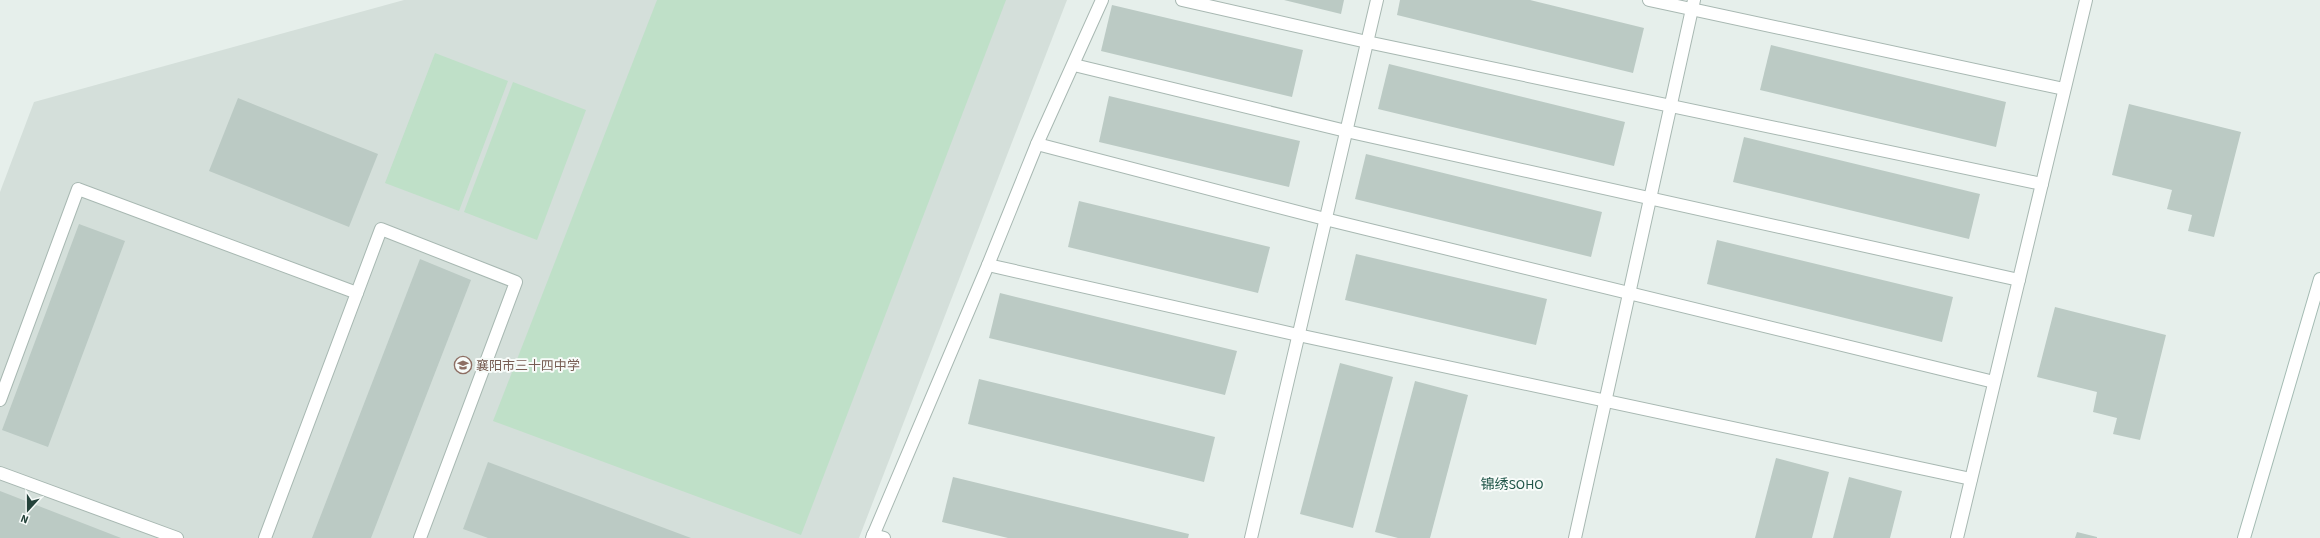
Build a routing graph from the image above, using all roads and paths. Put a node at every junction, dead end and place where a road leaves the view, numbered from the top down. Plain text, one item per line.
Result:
1 (1102, 0) edge
2 (1182, 0) edge
3 (1376, 0) edge
4 (1649, 0) edge
5 (2086, 0) edge
6 (1693, 5) edge
7 (1367, 42) junction
8 (1074, 65) junction
9 (2064, 89) junction
10 (1670, 106) junction
11 (1346, 131) junction
12 (1037, 144) junction
13 (2042, 184) junction
14 (1650, 198) junction
15 (1325, 220) junction
16 (988, 265) junction
17 (2019, 280) junction
18 (2320, 280) edge
19 (357, 293) junction
20 (1629, 293) junction
21 (1298, 335) junction
22 (1994, 382) junction
23 (0, 400) edge
24 (1605, 401) junction
25 (0, 473) edge
26 (1971, 479) junction
27 (876, 537) edge
28 (177, 538) edge
29 (265, 538) edge
30 (420, 538) edge
31 (1251, 538) edge
32 (1575, 538) edge
33 (1957, 538) edge
34 (2244, 538) edge

1 - 8 street
2 - 7 street
3 - 7 street
4 - 6 street
5 - 9 street
6 - 9 street
6 - 10 street
7 - 10 street
7 - 11 street
8 - 11 street
8 - 12 street
9 - 13 street
10 - 13 street
10 - 14 street
11 - 14 street
11 - 15 street
12 - 15 street
12 - 16 street
13 - 17 street
14 - 17 street
14 - 20 street
15 - 20 street
15 - 21 street
16 - 21 street
16 - 27 street
17 - 22 street
18 - 34 street
19 - 23 street
19 - 29 street
19 - 30 street
20 - 22 street
20 - 24 street
21 - 24 street
21 - 31 street
22 - 26 street
24 - 26 street
24 - 32 street
25 - 28 street
26 - 33 street

